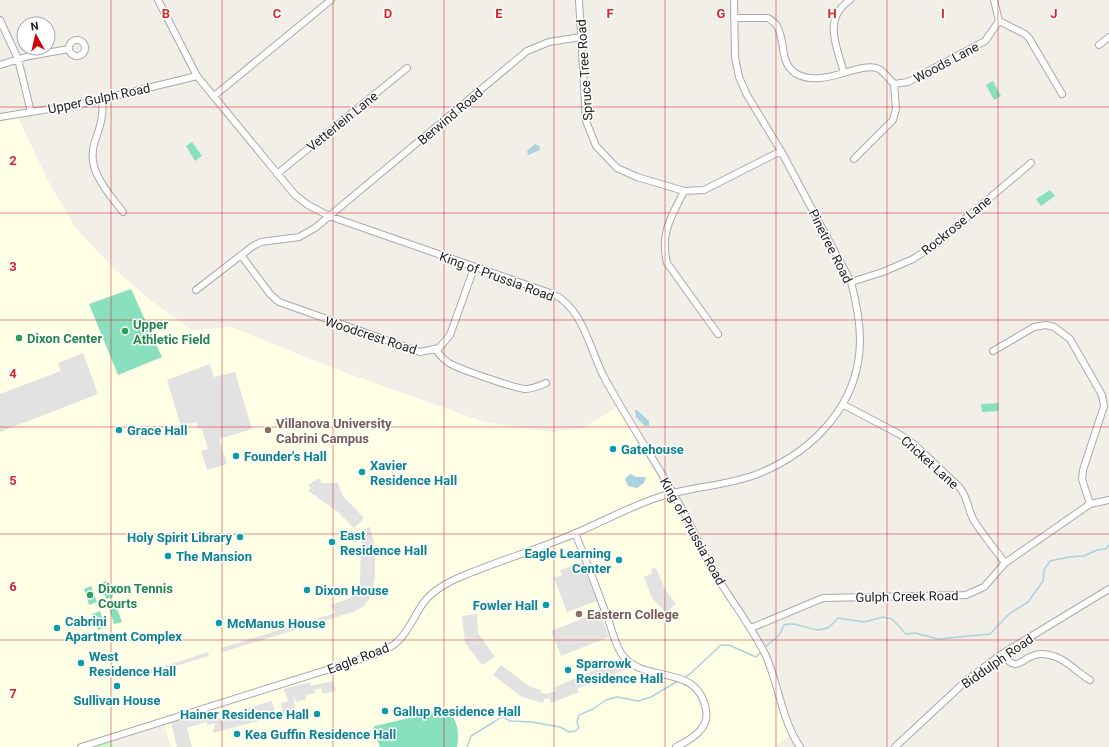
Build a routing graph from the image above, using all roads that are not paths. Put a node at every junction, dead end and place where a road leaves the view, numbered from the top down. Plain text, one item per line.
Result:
1 (158, 0) edge
2 (331, 0) edge
3 (579, 0) edge
4 (734, 0) edge
5 (850, 0) edge
6 (994, 0) edge
7 (734, 18) junction
8 (0, 20) edge
9 (999, 21) junction
10 (581, 37) junction
11 (1109, 37) edge
12 (1099, 45) dead end
13 (69, 49) dead end
14 (18, 59) junction
15 (0, 65) edge
16 (407, 68) dead end
17 (844, 73) junction
18 (197, 76) junction
19 (894, 84) junction
20 (1062, 94) dead end
21 (214, 96) junction
22 (102, 99) junction
23 (31, 112) junction
24 (0, 117) edge
25 (781, 151) junction
26 (854, 159) dead end
27 (1031, 164) dead end
28 (277, 174) junction
29 (684, 191) junction
30 (123, 212) dead end
31 (329, 216) junction
32 (241, 255) junction
33 (474, 268) junction
34 (852, 282) junction
35 (196, 290) dead end
36 (718, 334) dead end
37 (436, 349) junction
38 (992, 351) dead end
39 (546, 383) dead end
40 (844, 405) junction
41 (673, 494) junction
42 (1109, 500) edge
43 (1090, 504) junction
44 (575, 533) junction
45 (1005, 563) junction
46 (1109, 589) edge
47 (751, 628) junction
48 (1002, 654) junction
49 (1090, 680) dead end
50 (81, 747) edge
51 (676, 747) edge
52 (800, 747) edge
53 (895, 747) edge

1 - 18 street, King of Prussia Road
2 - 21 street
3 - 10 street, Spruce Tree Road
4 - 7 street, Pinetree Road
5 - 17 street
6 - 9 street
7 - 17 street
7 - 25 street, Pinetree Road
8 - 14 street
9 - 19 street, Woods Lane
9 - 20 street
10 - 29 street, Spruce Tree Road
10 - 31 street, Berwind Road
11 - 12 street
13 - 14 street
14 - 15 street
14 - 23 street
16 - 28 street, Vetterlein Lane
17 - 19 street
18 - 21 street, King of Prussia Road
18 - 22 street, Upper Gulph Road
19 - 26 street
21 - 28 street, King of Prussia Road
22 - 23 street, Upper Gulph Road
22 - 30 street
23 - 24 street, Upper Gulph Road
25 - 29 street, Spruce Tree Road
25 - 34 street, Pinetree Road
27 - 34 street, Rockrose Lane
28 - 31 street, King of Prussia Road
29 - 36 street
31 - 32 street, Berwind Road
31 - 33 street, King of Prussia Road
32 - 35 street, Berwind Road
32 - 37 street, Woodcrest Road
33 - 37 street, Woodcrest Road
33 - 41 street, King of Prussia Road
34 - 40 street, Pinetree Road
37 - 39 street
38 - 43 street
40 - 41 street, Pinetree Road
40 - 45 street, Cricket Lane
41 - 44 street, Eagle Road
41 - 47 street, King of Prussia Road
42 - 43 street, Gulph Creek Road
43 - 45 street, Gulph Creek Road
44 - 50 street, Eagle Road
44 - 51 street
45 - 47 street, Gulph Creek Road
46 - 48 street, Biddulph Road
47 - 52 street, King of Prussia Road
48 - 49 street
48 - 53 street, Biddulph Road

